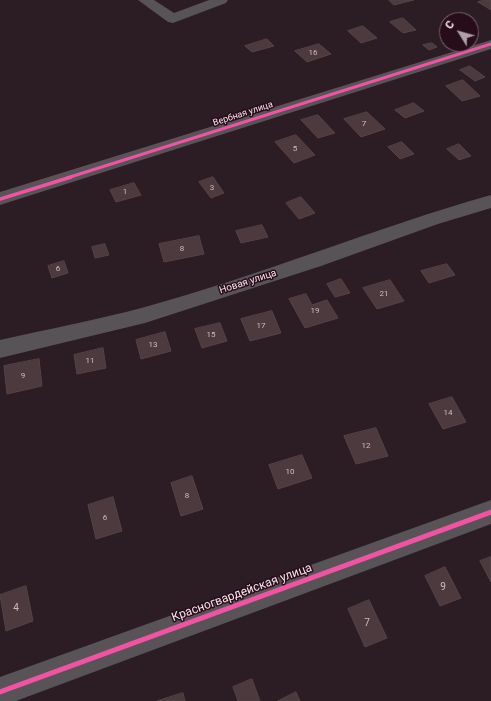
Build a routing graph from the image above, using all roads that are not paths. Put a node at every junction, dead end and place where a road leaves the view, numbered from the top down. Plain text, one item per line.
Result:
1 (145, 0) edge
2 (221, 0) edge
3 (491, 44) edge
4 (0, 199) edge
5 (491, 201) edge
6 (0, 348) edge
7 (491, 512) edge
8 (0, 692) edge

1 - 2 street
3 - 4 street, Вербная улица
5 - 6 street, Новая улица
7 - 8 street, Красногвардейская улица

